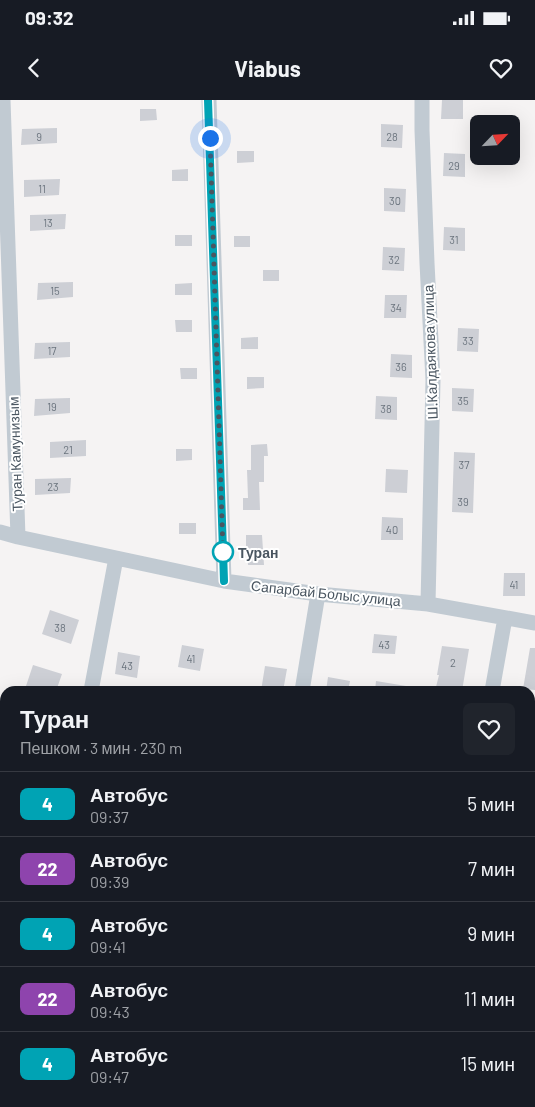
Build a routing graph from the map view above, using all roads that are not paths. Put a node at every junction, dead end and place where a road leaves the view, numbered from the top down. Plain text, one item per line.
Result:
1 (3, 100) edge
2 (208, 100) edge
3 (422, 100) edge
4 (0, 532) edge
5 (18, 537) junction
6 (116, 558) junction
7 (224, 581) junction
8 (318, 594) junction
9 (428, 604) junction
10 (505, 618) junction
11 (535, 623) edge
12 (92, 686) edge
13 (303, 686) edge
14 (493, 686) edge

1 - 5 street, Туран Камунизым
2 - 7 street
3 - 9 street, Ш.Калдаякова улица
4 - 5 street, Сапарбай Болыс улица
5 - 6 street, Сапарбай Болыс улица
6 - 7 street, Сапарбай Болыс улица
6 - 12 street
7 - 8 street, Сапарбай Болыс улица
8 - 9 street, Сапарбай Болыс улица
8 - 13 street
9 - 10 street, Сапарбай Болыс улица
10 - 11 street, Сапарбай Болыс улица
10 - 14 street

